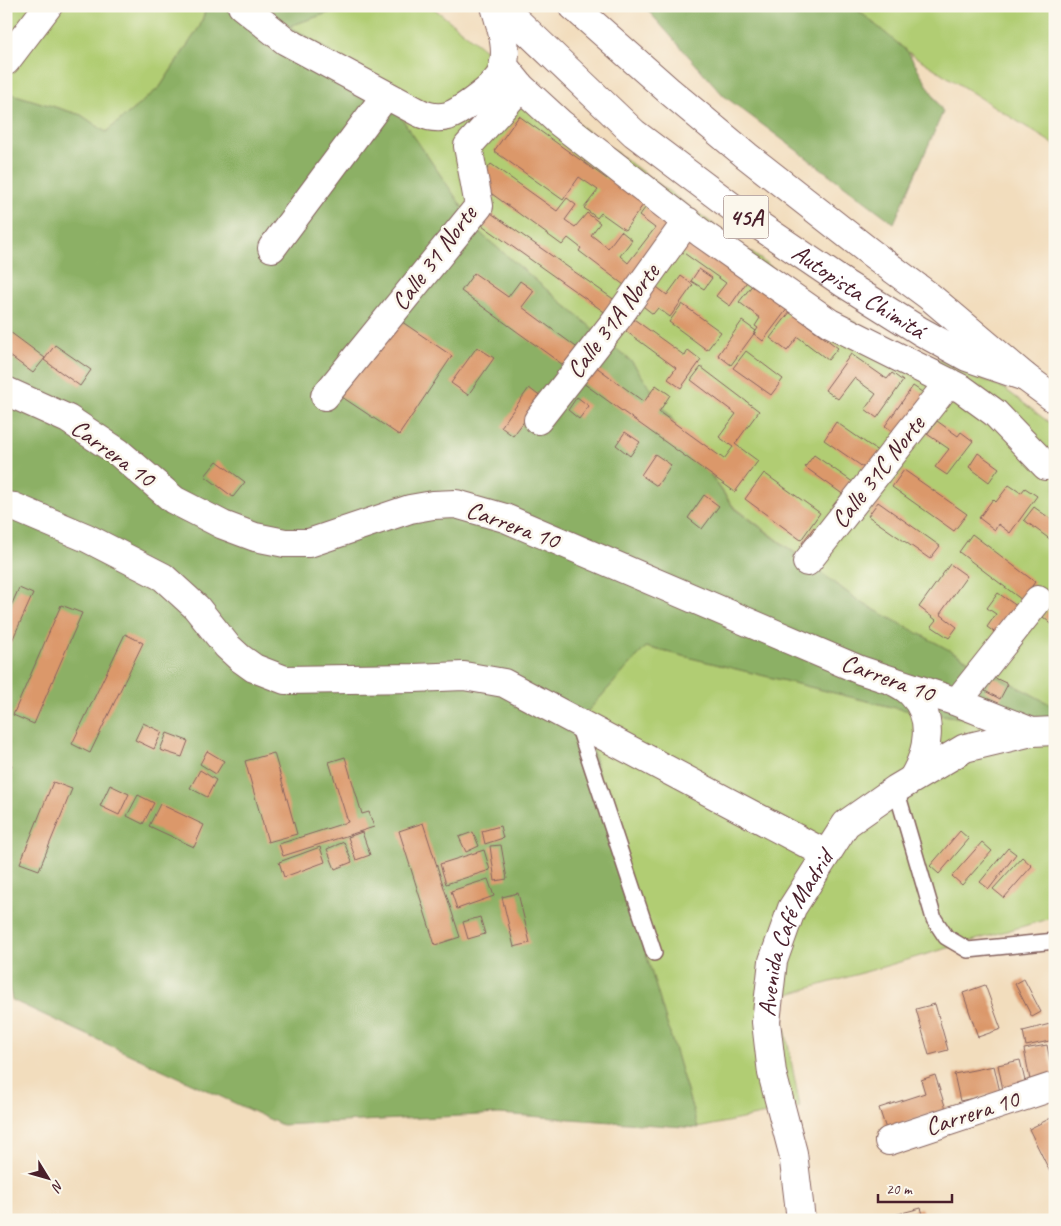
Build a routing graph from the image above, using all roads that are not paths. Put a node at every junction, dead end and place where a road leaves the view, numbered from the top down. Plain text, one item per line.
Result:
1 (48, 6) edge
2 (242, 6) edge
3 (495, 6) edge
4 (501, 6) edge
5 (573, 6) edge
6 (6, 61) edge
7 (504, 66) junction
8 (521, 87) junction
9 (386, 94) junction
10 (687, 222) junction
11 (272, 248) dead end
12 (1025, 377) junction
13 (949, 382) junction
14 (6, 391) edge
15 (325, 396) dead end
16 (1055, 399) edge
17 (538, 420) dead end
18 (1046, 466) dead end
19 (6, 506) edge
20 (807, 562) dead end
21 (1038, 600) dead end
22 (893, 681) junction
23 (957, 702) junction
24 (578, 722) junction
25 (1043, 731) edge
26 (904, 783) junction
27 (826, 854) junction
28 (1055, 941) edge
29 (654, 953) dead end
30 (1055, 1086) edge
31 (889, 1141) dead end
32 (801, 1220) edge

1 - 6 main road
2 - 9 main road
3 - 7 main road
4 - 12 main road, Autopista Chimitá / 45A
5 - 12 main road, Autopista Chimitá / 45A
7 - 8 main road
7 - 9 main road
8 - 10 main road
8 - 15 main road, Calle 31 Norte
9 - 11 main road
10 - 13 main road
10 - 17 main road, Calle 31A Norte
12 - 16 main road, Autopista Chimitá / 45A
13 - 18 main road
13 - 20 main road, Calle 31C Norte
14 - 22 main road, Carrera 10
19 - 24 main road
21 - 23 main road
22 - 23 main road, Carrera 10
22 - 26 main road
23 - 25 main road, Carrera 10
24 - 27 main road
24 - 29 lane
25 - 26 main road, Avenida Café Madrid
26 - 27 main road, Avenida Café Madrid
26 - 28 lane
27 - 32 main road, Avenida Café Madrid
30 - 31 main road, Carrera 10

